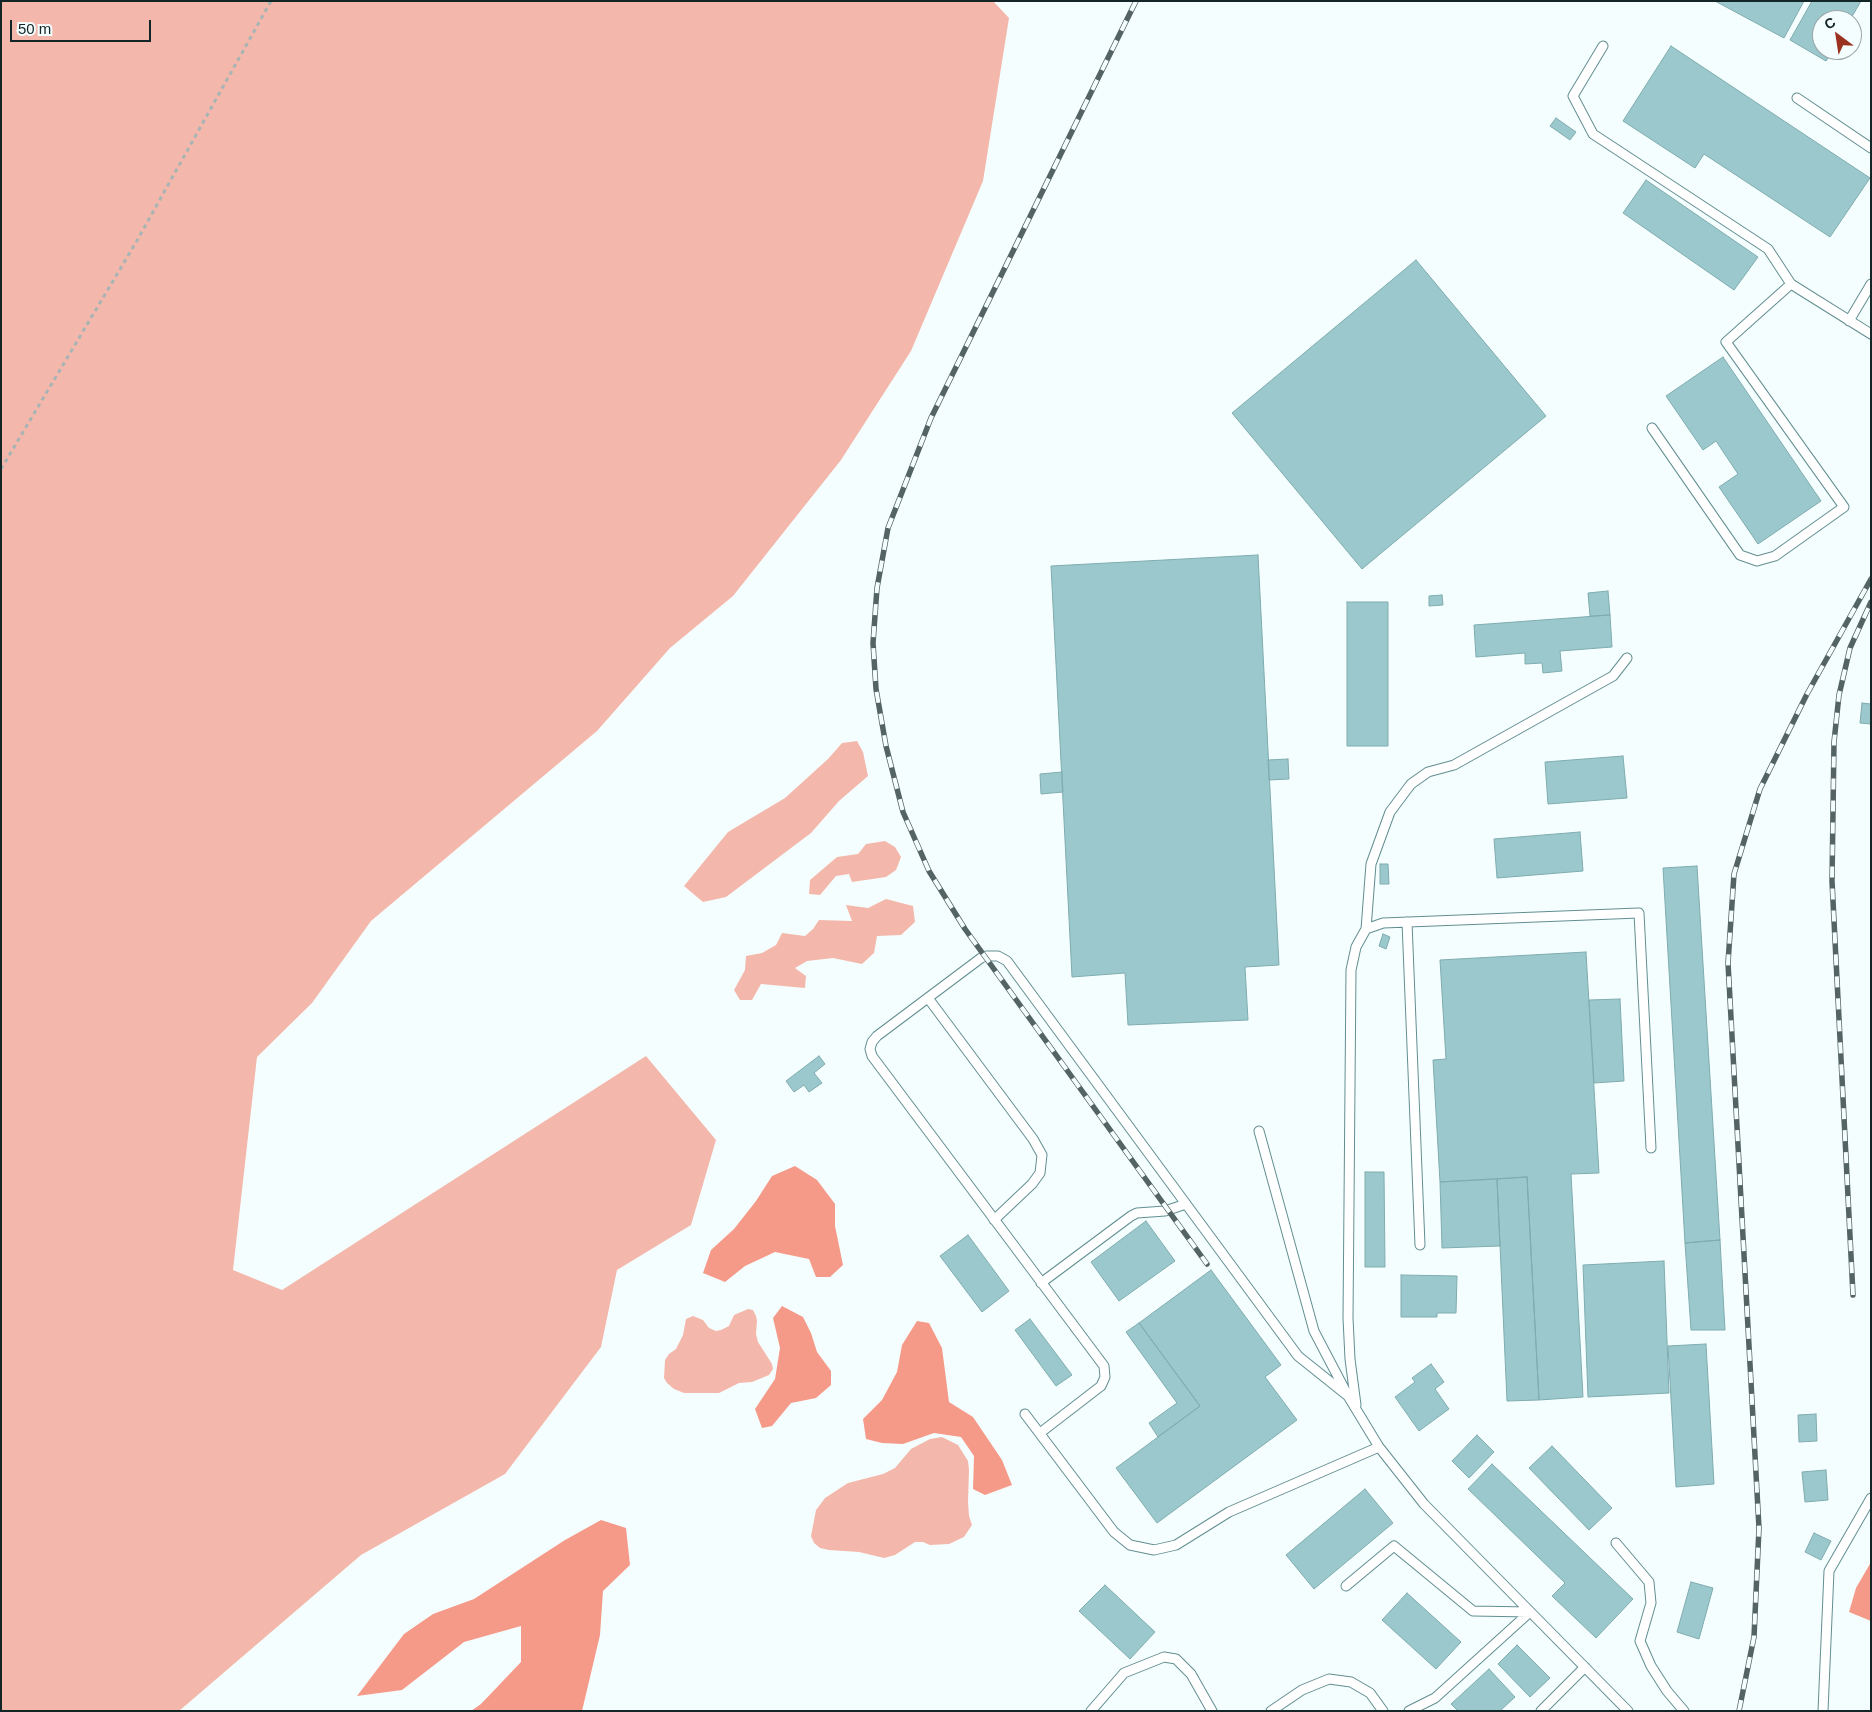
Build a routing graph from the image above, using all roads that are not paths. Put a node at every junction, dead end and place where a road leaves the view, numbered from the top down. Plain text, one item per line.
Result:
1 (1603, 46) dead end
2 (1797, 98) dead end
3 (1871, 148) edge
4 (1791, 284) junction
5 (1871, 284) edge
6 (1849, 320) junction
7 (1871, 334) edge
8 (1652, 428) dead end
9 (1626, 658) dead end
10 (1407, 922) junction
11 (1366, 929) junction
12 (928, 998) junction
13 (1259, 1131) dead end
14 (1651, 1148) dead end
15 (1186, 1204) junction
16 (994, 1220) junction
17 (1420, 1245) dead end
18 (1041, 1282) junction
19 (1348, 1396) junction
20 (1356, 1410) junction
21 (1026, 1414) dead end
22 (1040, 1433) junction
23 (1379, 1447) junction
24 (1871, 1498) edge
25 (1616, 1543) dead end
26 (1346, 1586) dead end
27 (1530, 1612) junction
28 (1585, 1667) junction
29 (1091, 1711) edge
30 (1212, 1711) edge
31 (1271, 1711) edge
32 (1383, 1711) edge
33 (1409, 1711) edge
34 (1541, 1711) edge
35 (1628, 1711) edge
36 (1684, 1711) edge
37 (1823, 1711) edge

1 - 4 lane
2 - 3 lane
4 - 6 lane
4 - 8 lane
5 - 6 lane
6 - 7 lane
9 - 11 lane
10 - 11 lane
10 - 14 lane
10 - 17 lane
11 - 20 lane
12 - 15 lane
12 - 16 lane
12 - 16 lane
13 - 19 lane
15 - 18 lane
15 - 19 lane
16 - 18 lane
18 - 22 lane
19 - 20 lane
20 - 23 lane
21 - 22 lane
22 - 23 lane
23 - 27 lane
24 - 37 lane
25 - 36 lane
26 - 27 lane
27 - 28 lane
27 - 33 lane
28 - 34 lane
28 - 35 lane
29 - 30 lane
31 - 32 lane

